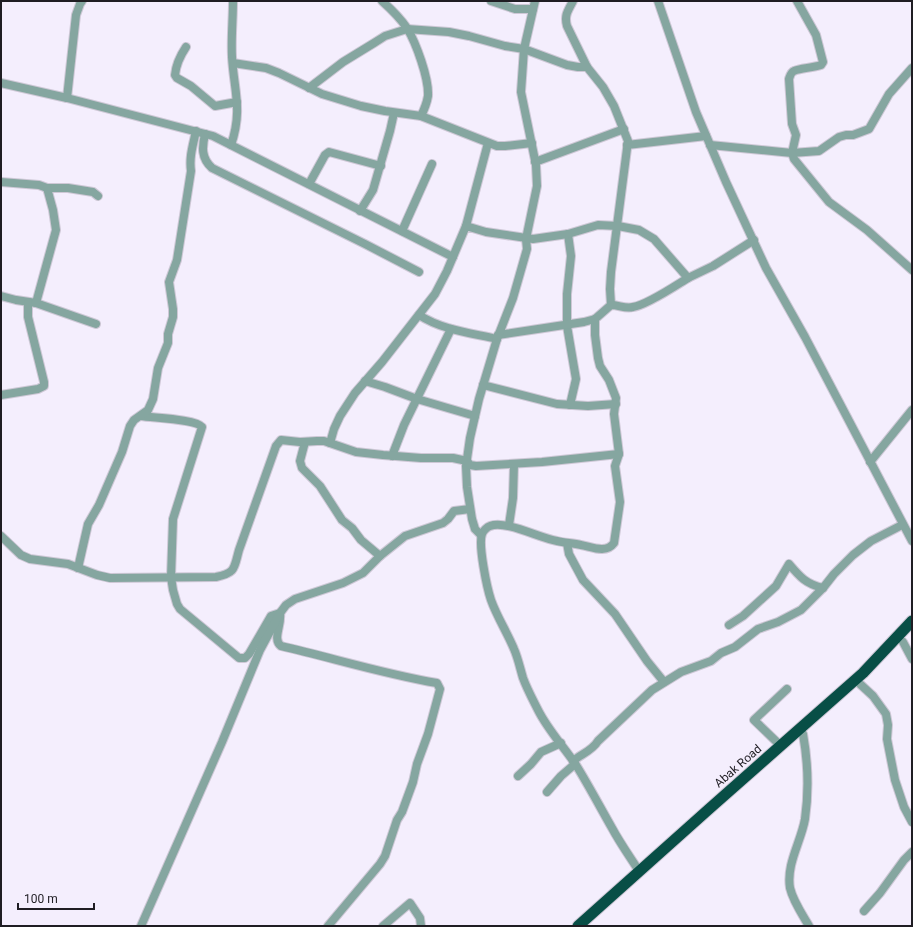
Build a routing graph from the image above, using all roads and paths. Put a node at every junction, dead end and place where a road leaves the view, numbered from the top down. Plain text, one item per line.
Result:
1 (82, 1) edge
2 (233, 1) edge
3 (382, 1) edge
4 (491, 1) edge
5 (573, 1) edge
6 (658, 1) edge
7 (797, 1) edge
8 (534, 5) edge
9 (407, 29) junction
10 (186, 47) dead end
11 (524, 49) junction
12 (233, 63) junction
13 (587, 67) junction
14 (912, 68) edge
15 (1, 83) edge
16 (309, 88) junction
17 (66, 98) junction
18 (237, 102) junction
19 (394, 112) junction
20 (421, 116) junction
21 (624, 129) junction
22 (196, 131) junction
23 (205, 134) junction
24 (706, 136) junction
25 (488, 143) junction
26 (532, 143) junction
27 (231, 145) junction
28 (627, 145) junction
29 (710, 145) junction
30 (792, 152) junction
31 (535, 162) junction
32 (432, 164) dead end
33 (381, 166) junction
34 (1, 182) edge
35 (309, 184) junction
36 (47, 188) junction
37 (98, 196) dead end
38 (360, 211) junction
39 (466, 226) junction
40 (618, 226) junction
41 (402, 231) junction
42 (568, 234) junction
43 (526, 239) junction
44 (754, 240) junction
45 (453, 257) junction
46 (912, 270) edge
47 (419, 272) dead end
48 (688, 278) junction
49 (1, 296) edge
50 (32, 303) junction
51 (611, 305) junction
52 (419, 315) junction
53 (595, 319) junction
54 (96, 324) dead end
55 (567, 326) junction
56 (451, 329) junction
57 (498, 337) junction
58 (365, 381) junction
59 (482, 385) junction
60 (1, 395) edge
61 (417, 399) junction
62 (616, 404) junction
63 (570, 405) junction
64 (911, 414) edge
65 (141, 416) junction
66 (474, 416) junction
67 (306, 442) junction
68 (330, 443) junction
69 (619, 454) junction
70 (392, 456) junction
71 (466, 461) junction
72 (870, 462) junction
73 (514, 464) junction
74 (470, 509) junction
75 (509, 525) junction
76 (902, 525) junction
77 (481, 535) junction
78 (1, 536) edge
79 (912, 541) edge
80 (567, 543) junction
81 (380, 556) junction
82 (78, 568) junction
83 (171, 578) junction
84 (823, 588) junction
85 (280, 613) junction
86 (912, 621) edge
87 (729, 625) dead end
88 (912, 632) edge
89 (903, 642) junction
90 (912, 659) edge
91 (664, 682) junction
92 (860, 684) junction
93 (787, 689) dead end
94 (803, 734) junction
95 (561, 743) junction
96 (783, 748) junction
97 (574, 763) junction
98 (518, 776) dead end
99 (547, 792) dead end
100 (912, 822) edge
101 (912, 852) edge
102 (639, 871) junction
103 (864, 910) dead end
104 (142, 926) edge
105 (328, 926) edge
106 (383, 926) edge
107 (421, 926) edge
108 (578, 926) edge
109 (587, 926) edge
110 (809, 926) edge

1 - 17 street
2 - 12 street
3 - 9 street
4 - 8 street
5 - 13 street
6 - 24 street
7 - 30 street
8 - 11 street
9 - 11 street
9 - 16 street
9 - 20 street
10 - 18 street
11 - 13 street
11 - 26 street
12 - 16 street
12 - 18 street
13 - 21 street
14 - 30 street
15 - 17 street
16 - 19 street
17 - 22 street
18 - 27 street
19 - 20 street
19 - 33 street
20 - 25 street
21 - 28 street
21 - 31 street
22 - 23 street
22 - 65 street
23 - 27 street
23 - 47 street
24 - 28 street
24 - 29 street
25 - 26 street
25 - 39 street
26 - 31 street
27 - 35 street
28 - 40 street
29 - 30 street
29 - 44 street
30 - 46 street
31 - 43 street
32 - 41 street
33 - 35 street
33 - 38 street
34 - 36 street
35 - 38 street
36 - 37 street
36 - 50 street
38 - 41 street
39 - 43 street
39 - 45 street
40 - 42 street
40 - 48 street
40 - 51 street
41 - 45 street
42 - 43 street
42 - 55 street
43 - 57 street
44 - 48 street
44 - 72 street
45 - 52 street
48 - 51 street
49 - 50 street
50 - 54 street
50 - 60 street
51 - 53 street
52 - 56 street
52 - 58 street
53 - 55 street
53 - 62 street
55 - 57 street
55 - 63 street
56 - 57 street
56 - 61 street
57 - 59 street
58 - 61 street
58 - 68 street
59 - 63 street
59 - 66 street
61 - 66 street
61 - 70 street
62 - 63 street
62 - 69 street
64 - 72 street
65 - 82 street
65 - 83 street
66 - 71 street
67 - 68 street
67 - 81 street
67 - 83 street
68 - 70 street
69 - 73 street
69 - 80 street
70 - 71 street
71 - 73 street
71 - 74 street
72 - 76 street
73 - 75 street
74 - 77 street
74 - 81 street
75 - 77 street
75 - 80 street
76 - 79 street
76 - 84 street
77 - 95 street
78 - 82 street
80 - 91 street
81 - 85 street
82 - 83 street
83 - 85 street
84 - 87 street
84 - 91 street
85 - 104 street
85 - 105 street
86 - 96 highway, Abak Road
88 - 89 highway, Abak Road
89 - 90 street
89 - 92 highway, Abak Road
91 - 97 street
92 - 94 highway, Abak Road
92 - 100 street
93 - 96 street
94 - 96 highway, Abak Road
94 - 110 street
95 - 97 street
95 - 98 street
96 - 102 highway, Abak Road
96 - 109 highway, Abak Road
97 - 99 street
97 - 102 street
101 - 103 street
102 - 108 highway, Abak Road
106 - 107 street

